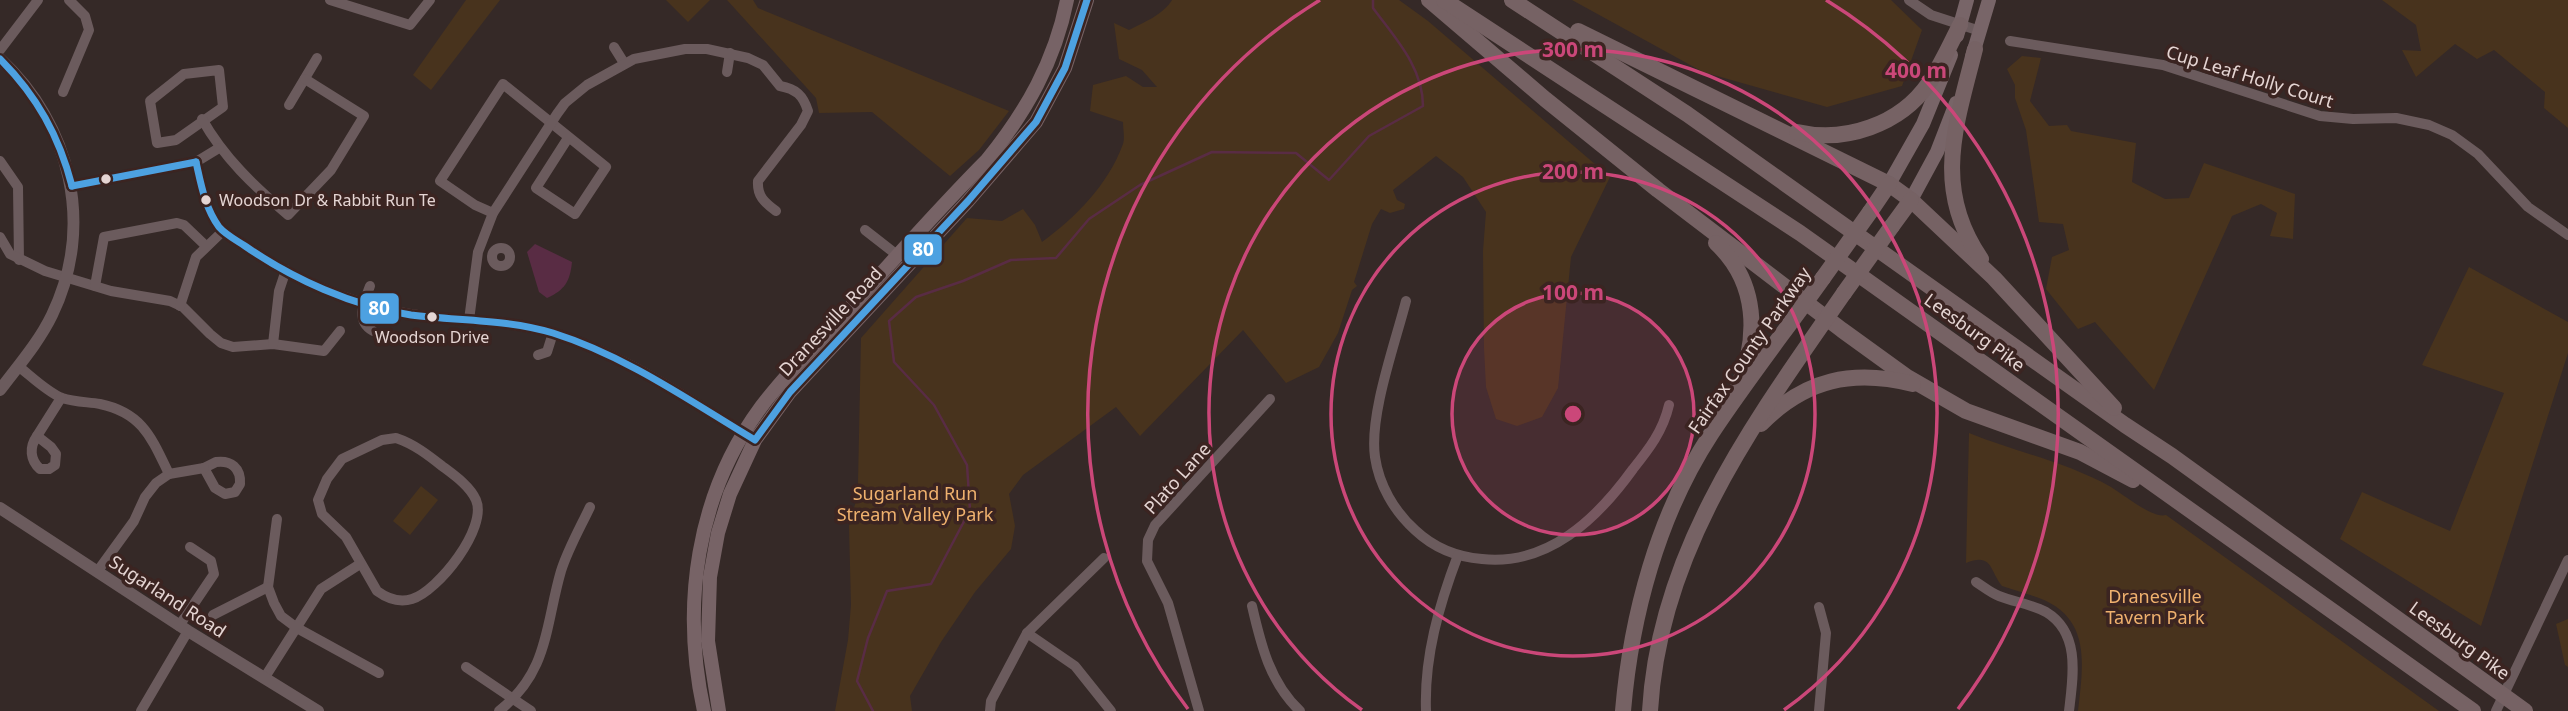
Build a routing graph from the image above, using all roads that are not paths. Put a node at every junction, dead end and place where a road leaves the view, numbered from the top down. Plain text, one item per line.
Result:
1 (38, 0) edge
2 (69, 0) edge
3 (330, 0) edge
4 (430, 0) edge
5 (1067, 0) edge
6 (1087, 0) edge
7 (1429, 0) edge
8 (1444, 0) edge
9 (1512, 0) edge
10 (1522, 0) edge
11 (1909, 0) edge
12 (1967, 0) edge
13 (1989, 0) edge
14 (1960, 25) junction
15 (1980, 31) junction
16 (2010, 41) dead end
17 (614, 47) dead end
18 (1975, 49) junction
19 (0, 50) edge
20 (730, 53) junction
21 (317, 58) dead end
22 (0, 59) edge
23 (624, 63) junction
24 (727, 72) dead end
25 (305, 79) junction
26 (63, 92) dead end
27 (289, 105) dead end
28 (202, 119) junction
29 (1761, 122) junction
30 (551, 124) junction
31 (568, 138) junction
32 (219, 148) junction
33 (0, 161) edge
34 (196, 162) junction
35 (1889, 184) junction
36 (72, 186) junction
37 (1658, 190) junction
38 (1911, 200) junction
39 (776, 211) dead end
40 (493, 213) junction
41 (865, 230) dead end
42 (223, 231) junction
43 (2568, 235) edge
44 (0, 237) edge
45 (206, 246) junction
46 (478, 252) junction
47 (492, 254) dead end
48 (897, 255) junction
49 (19, 260) junction
50 (286, 270) junction
51 (66, 278) junction
52 (1994, 278) junction
53 (95, 286) junction
54 (370, 286) dead end
55 (1406, 302) dead end
56 (1805, 302) junction
57 (363, 303) junction
58 (180, 306) junction
59 (1826, 318) junction
60 (469, 320) junction
61 (340, 331) dead end
62 (373, 331) dead end
63 (553, 333) junction
64 (273, 344) junction
65 (538, 355) dead end
66 (18, 366) junction
67 (0, 390) edge
68 (1929, 390) junction
69 (61, 398) junction
70 (1270, 399) dead end
71 (1669, 405) dead end
72 (1710, 435) junction
73 (37, 436) dead end
74 (749, 436) junction
75 (1737, 453) junction
76 (2172, 456) junction
77 (204, 468) dead end
78 (169, 474) junction
79 (590, 507) dead end
80 (0, 508) edge
81 (2202, 518) junction
82 (277, 519) dead end
83 (190, 547) dead end
84 (1458, 555) junction
85 (1104, 558) dead end
86 (2568, 560) edge
87 (360, 564) junction
88 (97, 572) junction
89 (1976, 582) dead end
90 (268, 587) junction
91 (1252, 606) dead end
92 (1819, 607) dead end
93 (213, 615) dead end
94 (184, 628) junction
95 (297, 628) junction
96 (1027, 633) junction
97 (466, 667) dead end
98 (379, 673) dead end
99 (265, 677) junction
100 (2503, 695) junction
101 (512, 700) junction
102 (141, 711) edge
103 (318, 711) edge
104 (499, 711) edge
105 (531, 711) edge
106 (704, 711) edge
107 (719, 711) edge
108 (990, 711) edge
109 (1111, 711) edge
110 (1199, 711) edge
111 (1300, 711) edge
112 (1426, 711) edge
113 (1623, 711) edge
114 (1650, 711) edge
115 (1819, 711) edge
116 (2069, 711) edge
117 (2473, 711) edge
118 (2496, 711) edge
119 (2525, 711) edge

1 - 19 street
2 - 26 street
3 - 4 street
5 - 48 main road, Dranesville Road
6 - 74 main road, Dranesville Road
7 - 37 highway
8 - 81 highway, Leesburg Pike
9 - 76 highway, Leesburg Pike
10 - 29 highway
11 - 14 street
12 - 14 main road
13 - 15 main road
14 - 15 street
14 - 29 highway
14 - 35 main road
15 - 18 main road
16 - 43 street, Cup Leaf Holly Court
17 - 23 street
18 - 38 main road
18 - 52 highway
20 - 23 street
20 - 24 street
20 - 39 street
21 - 25 street
22 - 36 street
23 - 30 street
25 - 27 street
25 - 32 street
28 - 28 street
28 - 32 street
29 - 35 highway
30 - 31 street
30 - 40 street
30 - 40 street
31 - 31 street
32 - 34 street
33 - 49 street
34 - 36 street
34 - 42 street
35 - 38 highway
35 - 56 highway, Fairfax County Parkway, bridge
36 - 51 street
37 - 56 highway
37 - 72 highway
38 - 52 highway
38 - 59 highway, bridge
40 - 46 street
41 - 48 street
42 - 45 street
42 - 50 street
44 - 49 street
45 - 53 street
45 - 58 street
46 - 47 street
46 - 60 street
48 - 74 main road, Dranesville Road
49 - 51 street
50 - 57 street
50 - 64 street
51 - 53 street
51 - 66 street
52 - 76 highway
53 - 58 street
54 - 57 street
55 - 84 street
56 - 59 highway
56 - 72 highway, Fairfax County Parkway
57 - 60 street
57 - 62 street
58 - 64 street
59 - 68 highway
59 - 75 highway
60 - 63 street
61 - 64 street
63 - 65 street
63 - 74 street
66 - 67 street
66 - 69 street
68 - 75 highway
68 - 81 highway
69 - 73 street
69 - 78 street
70 - 110 street, Plato Lane
71 - 84 street
72 - 113 highway, Fairfax County Parkway
74 - 106 main road, Dranesville Road
74 - 107 main road, Dranesville Road
75 - 114 highway
76 - 100 highway, Leesburg Pike
77 - 78 street
78 - 88 street
79 - 101 street
80 - 88 street, Sugarland Road
81 - 117 highway, Leesburg Pike
82 - 90 street
83 - 94 street
84 - 112 street
85 - 96 street
86 - 100 street
87 - 87 street
87 - 95 street
88 - 94 street, Sugarland Road
89 - 116 street
90 - 93 street
90 - 95 street
91 - 111 street
92 - 115 street
94 - 99 street, Sugarland Road
94 - 102 street
95 - 98 street
95 - 99 street
96 - 108 street
96 - 109 street
97 - 101 street
99 - 103 street, Sugarland Road
100 - 118 street
100 - 119 highway, Leesburg Pike
101 - 104 street
101 - 105 street

